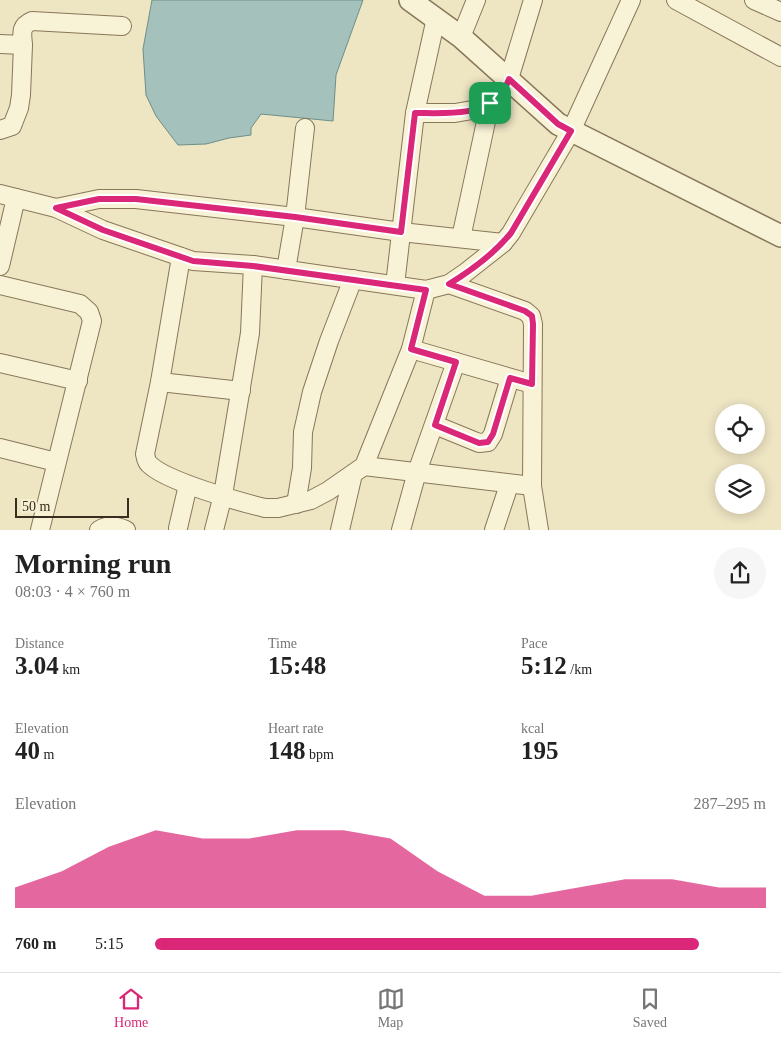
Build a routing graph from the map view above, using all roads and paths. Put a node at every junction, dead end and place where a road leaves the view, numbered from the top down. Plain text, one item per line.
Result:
1 (410, 0) edge
2 (476, 0) edge
3 (533, 0) edge
4 (631, 0) edge
5 (676, 0) edge
6 (754, 0) edge
7 (781, 12) edge
8 (436, 18) junction
9 (122, 26) dead end
10 (462, 37) junction
11 (0, 44) edge
12 (23, 44) junction
13 (781, 57) edge
14 (509, 79) junction
15 (490, 103) junction
16 (415, 113) junction
17 (305, 128) dead end
18 (0, 130) edge
19 (571, 131) junction
20 (8, 196) edge
21 (56, 208) junction
22 (295, 217) junction
23 (401, 232) junction
24 (781, 236) edge
25 (461, 238) junction
26 (503, 243) junction
27 (181, 257) junction
28 (0, 266) edge
29 (253, 266) junction
30 (286, 270) junction
31 (353, 279) junction
32 (449, 284) junction
33 (0, 285) edge
34 (395, 285) junction
35 (426, 290) junction
36 (411, 349) junction
37 (456, 362) junction
38 (0, 363) edge
39 (510, 378) junction
40 (78, 381) junction
41 (160, 382) junction
42 (532, 384) junction
43 (241, 391) junction
44 (435, 425) junction
45 (0, 448) edge
46 (56, 462) junction
47 (359, 470) junction
48 (417, 472) junction
49 (188, 485) junction
50 (509, 485) junction
51 (532, 486) junction
52 (223, 495) junction
53 (296, 504) junction
54 (178, 528) dead end
55 (40, 530) edge
56 (99, 530) edge
57 (126, 530) edge
58 (214, 530) edge
59 (340, 530) edge
60 (400, 530) edge
61 (494, 530) edge
62 (539, 530) edge

1 - 8 street
2 - 10 street
3 - 14 street
4 - 19 street
5 - 13 street
6 - 7 street
8 - 10 street
8 - 16 street
9 - 12 street
10 - 14 street
11 - 12 street
12 - 18 street
14 - 15 street
14 - 19 street
15 - 16 street
15 - 25 street
16 - 23 street
17 - 22 street
19 - 24 street
19 - 26 street
20 - 21 street
20 - 28 street
21 - 22 street
21 - 27 street
22 - 23 street
22 - 30 street
23 - 25 street
23 - 34 street
25 - 26 street
26 - 32 street
27 - 29 street
27 - 41 street
29 - 30 street
29 - 43 street
30 - 31 street
31 - 34 street
31 - 53 street
32 - 35 street
32 - 42 street
33 - 40 street
34 - 35 street
35 - 36 street
36 - 37 street
36 - 47 street
37 - 39 street
37 - 44 street
38 - 40 street
39 - 42 street
39 - 44 street
40 - 46 street
41 - 43 street
41 - 49 street
42 - 51 street
43 - 52 street
44 - 48 street
45 - 46 street
46 - 55 street
47 - 48 street
47 - 53 street
47 - 59 street
48 - 50 street
48 - 60 street
49 - 52 street
49 - 54 street
50 - 51 street
50 - 61 street
51 - 62 street
52 - 53 street
52 - 58 street
56 - 57 street

